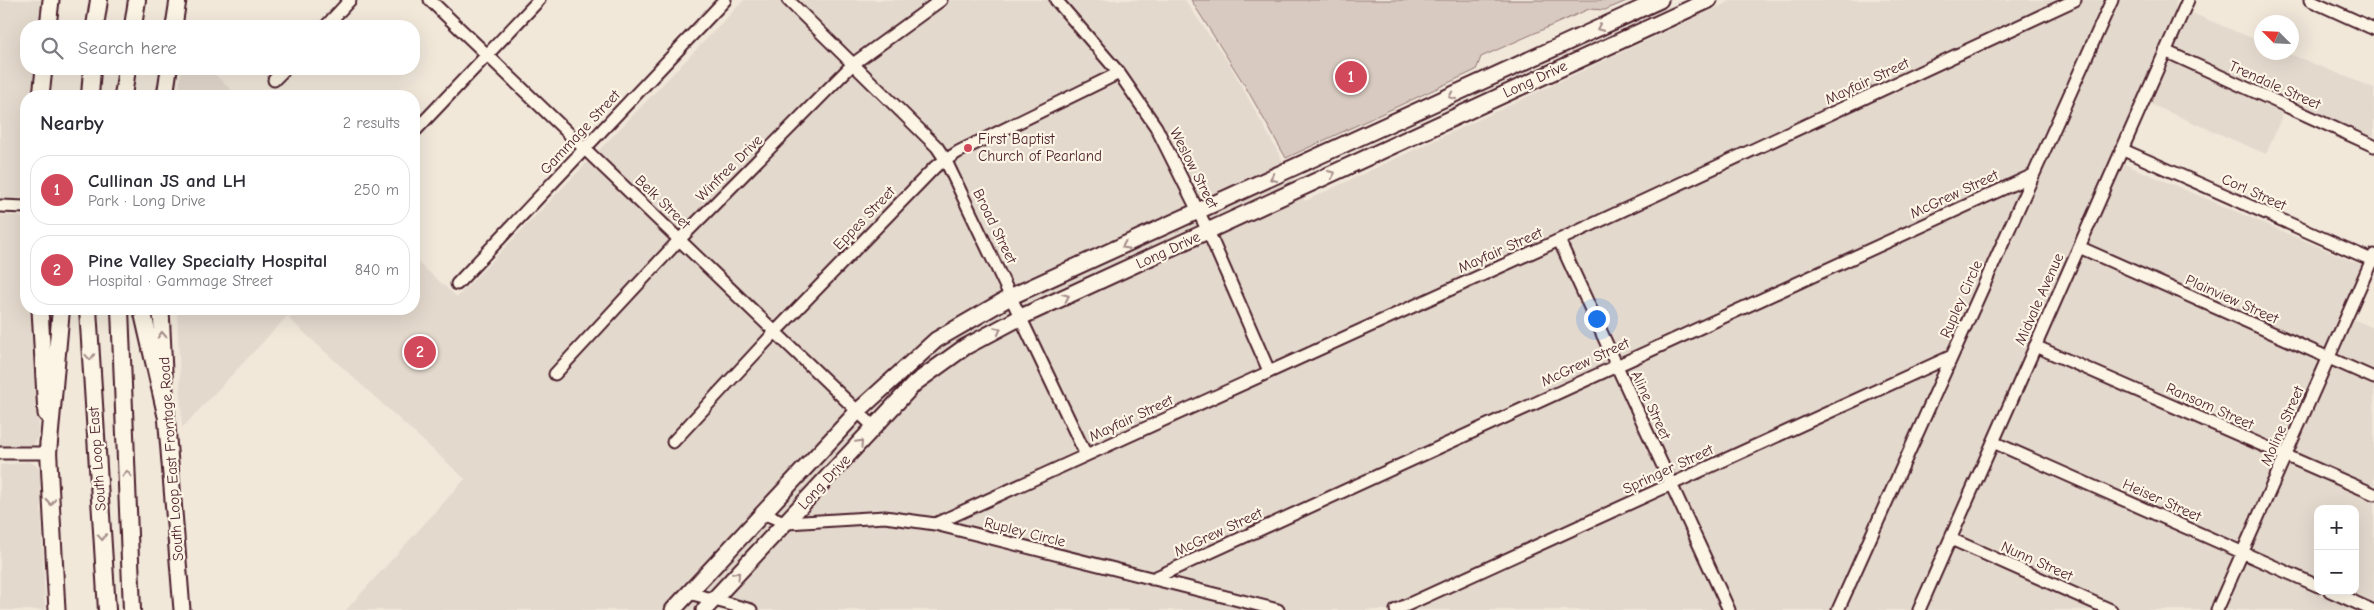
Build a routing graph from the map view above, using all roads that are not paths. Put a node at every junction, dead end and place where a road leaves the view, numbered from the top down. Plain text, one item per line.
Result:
1 (51, 0) edge
2 (99, 0) edge
3 (137, 0) edge
4 (178, 0) edge
5 (350, 0) edge
6 (430, 0) edge
7 (539, 0) edge
8 (725, 0) edge
9 (788, 0) edge
10 (941, 0) edge
11 (1056, 0) edge
12 (1660, 0) edge
13 (1709, 0) edge
14 (2075, 0) edge
15 (2112, 0) edge
16 (2188, 0) edge
17 (2310, 0) edge
18 (1629, 14) junction
19 (49, 20) edge
20 (96, 20) edge
21 (134, 20) edge
22 (175, 20) edge
23 (332, 20) edge
24 (2374, 29) edge
25 (1636, 33) junction
26 (2165, 51) junction
27 (488, 54) junction
28 (853, 64) junction
29 (1521, 64) junction
30 (1120, 73) junction
31 (43, 75) edge
32 (126, 75) edge
33 (168, 75) edge
34 (279, 75) edge
35 (274, 80) dead end
36 (1529, 82) junction
37 (42, 90) edge
38 (124, 90) edge
39 (166, 90) edge
40 (1402, 119) junction
41 (420, 126) edge
42 (1410, 137) junction
43 (2374, 146) edge
44 (585, 147) junction
45 (2121, 149) junction
46 (945, 159) junction
47 (1294, 168) junction
48 (2033, 175) junction
49 (1303, 187) junction
50 (0, 206) edge
51 (20, 207) edge
52 (1199, 212) junction
53 (1208, 231) junction
54 (680, 239) junction
55 (1559, 240) junction
56 (2078, 247) junction
57 (1100, 257) junction
58 (2373, 259) edge
59 (1107, 278) junction
60 (457, 284) dead end
61 (1012, 296) junction
62 (40, 315) edge
63 (60, 315) edge
64 (88, 315) edge
65 (120, 315) edge
66 (143, 315) edge
67 (161, 315) edge
68 (1022, 317) junction
69 (774, 333) junction
70 (2035, 346) junction
71 (1952, 356) junction
72 (2328, 358) junction
73 (1616, 365) junction
74 (1270, 371) junction
75 (555, 374) dead end
76 (2374, 378) edge
77 (857, 412) junction
78 (166, 414) junction
79 (875, 428) junction
80 (673, 442) dead end
81 (1993, 442) junction
82 (48, 453) junction
83 (0, 454) edge
84 (1086, 455) junction
85 (2285, 456) junction
86 (1671, 484) junction
87 (2374, 494) edge
88 (762, 513) junction
89 (787, 523) junction
90 (934, 524) junction
91 (1951, 539) junction
92 (2242, 552) junction
93 (1152, 579) junction
94 (2314, 584) edge
95 (689, 593) junction
96 (2339, 595) edge
97 (709, 605) edge
98 (57, 610) edge
99 (107, 610) edge
100 (132, 610) edge
101 (182, 610) edge
102 (673, 610) edge
103 (751, 610) edge
104 (1278, 610) edge
105 (1396, 610) edge
106 (1728, 610) edge
107 (1838, 610) edge
108 (1919, 610) edge
109 (2111, 610) edge
110 (2217, 610) edge
111 (2372, 610) edge

1 - 19 main road
2 - 20 highway
3 - 21 highway
4 - 22 main road
5 - 23 street
6 - 27 street, Belk Street
7 - 27 street
8 - 44 street, Gammage Street
9 - 28 street, Broad Street
10 - 28 street, Winfree Drive
11 - 30 street, Weslow Street
12 - 18 main road, Long Drive
13 - 25 main road, Long Drive
14 - 55 street, Mayfair Street
15 - 48 street, Rupley Circle
16 - 26 street, Midvale Avenue
17 - 24 street
18 - 25 main road
18 -> 29 main road, Long Drive
25 - 36 main road, Long Drive
26 - 43 street, Trendale Street
26 - 45 street, Midvale Avenue
27 - 41 street
27 - 44 street, Belk Street
28 - 46 street, Broad Street
28 - 54 street, Winfree Drive
29 - 36 main road
29 -> 40 main road, Long Drive
30 - 46 street, Eppes Street
30 - 52 street, Weslow Street
31 - 37 main road
32 - 38 highway
33 - 39 main road
34 - 35 street
36 - 42 main road, Long Drive
40 - 42 main road
40 - 47 main road, Long Drive
49 -> 42 main road, Long Drive
44 - 54 street, Belk Street
44 - 60 street, Gammage Street
45 - 56 street, Midvale Avenue
45 - 58 street, Corl Street
46 - 61 street, Broad Street
46 - 69 street, Eppes Street
47 - 49 main road
47 -> 52 main road, Long Drive
48 - 71 street, Rupley Circle
48 - 73 street, McGrew Street
49 - 53 main road, Long Drive
50 - 51 street
52 - 53 street, Weslow Street
52 -> 57 main road, Long Drive
53 - 59 main road, Long Drive
53 - 74 street, Weslow Street
54 - 69 street, Belk Street
54 - 75 street, Winfree Drive
55 - 73 street, Aline Street
55 - 74 street, Mayfair Street
56 - 70 street, Midvale Avenue
56 - 72 street, Plainview Street
57 - 59 main road
57 - 61 main road, Long Drive
58 - 72 street, Moline Street
68 -> 59 main road, Long Drive
61 - 68 street, Broad Street
61 - 77 main road, Long Drive
62 - 82 main road
63 - 82 highway
64 -> 99 highway, South Loop East
100 -> 65 highway, South Loop East
66 - 78 highway
78 -> 67 main road, South Loop East Frontage Road
79 -> 68 main road, Long Drive
68 - 84 street, Broad Street
69 - 77 street, Belk Street
69 - 80 street, Eppes Street
70 - 81 street, Midvale Avenue
70 - 85 street, Ransom Street
71 - 86 street, Springer Street
71 - 107 street, Rupley Circle
72 - 76 street, Plainview Street
72 - 85 street, Moline Street
73 - 86 street, Aline Street
73 - 93 street, McGrew Street
74 - 84 street, Mayfair Street
77 - 79 street, Belk Street
77 - 88 main road, Long Drive
78 - 101 main road, South Loop East Frontage Road
89 -> 79 main road, Long Drive
81 - 91 street, Midvale Avenue
81 - 92 street, Heiser Street
82 - 83 street
82 -> 98 main road
84 - 90 street, Mayfair Street
85 - 87 street, Ransom Street
85 - 92 street, Moline Street
86 - 105 street, Springer Street
86 - 106 street, Aline Street
88 - 89 street, Rupley Circle
88 - 95 main road, Long Drive
89 - 90 street, Rupley Circle
97 -> 89 main road, Long Drive
90 - 93 street, Rupley Circle
91 - 108 street, Midvale Avenue
91 - 109 street, Nunn Street
92 - 94 street, Heiser Street
92 - 110 street, Moline Street
93 - 104 street, Rupley Circle
95 - 97 street
95 - 102 main road, Long Drive
96 - 111 street
97 - 103 street

